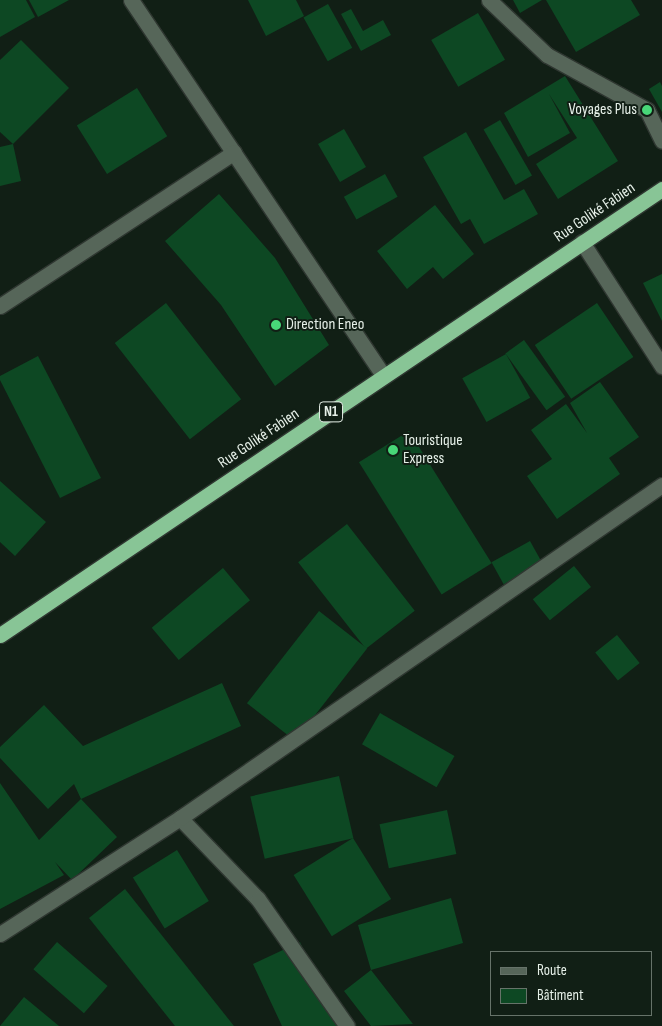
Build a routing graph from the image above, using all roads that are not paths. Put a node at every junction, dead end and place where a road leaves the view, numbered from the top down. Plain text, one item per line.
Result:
1 (131, 0) edge
2 (489, 0) edge
3 (662, 141) edge
4 (234, 152) junction
5 (662, 189) edge
6 (582, 242) junction
7 (0, 306) edge
8 (662, 366) edge
9 (384, 376) junction
10 (662, 485) edge
11 (0, 635) edge
12 (180, 818) junction
13 (0, 934) edge
14 (347, 1026) edge

1 - 4 street
2 - 3 street
4 - 7 street
4 - 9 street
5 - 6 highway, Rue Goliké Fabien / N1
6 - 8 street
6 - 9 highway, Rue Goliké Fabien / N1
9 - 11 highway, Rue Goliké Fabien / N1
10 - 12 street
12 - 13 street
12 - 14 street

